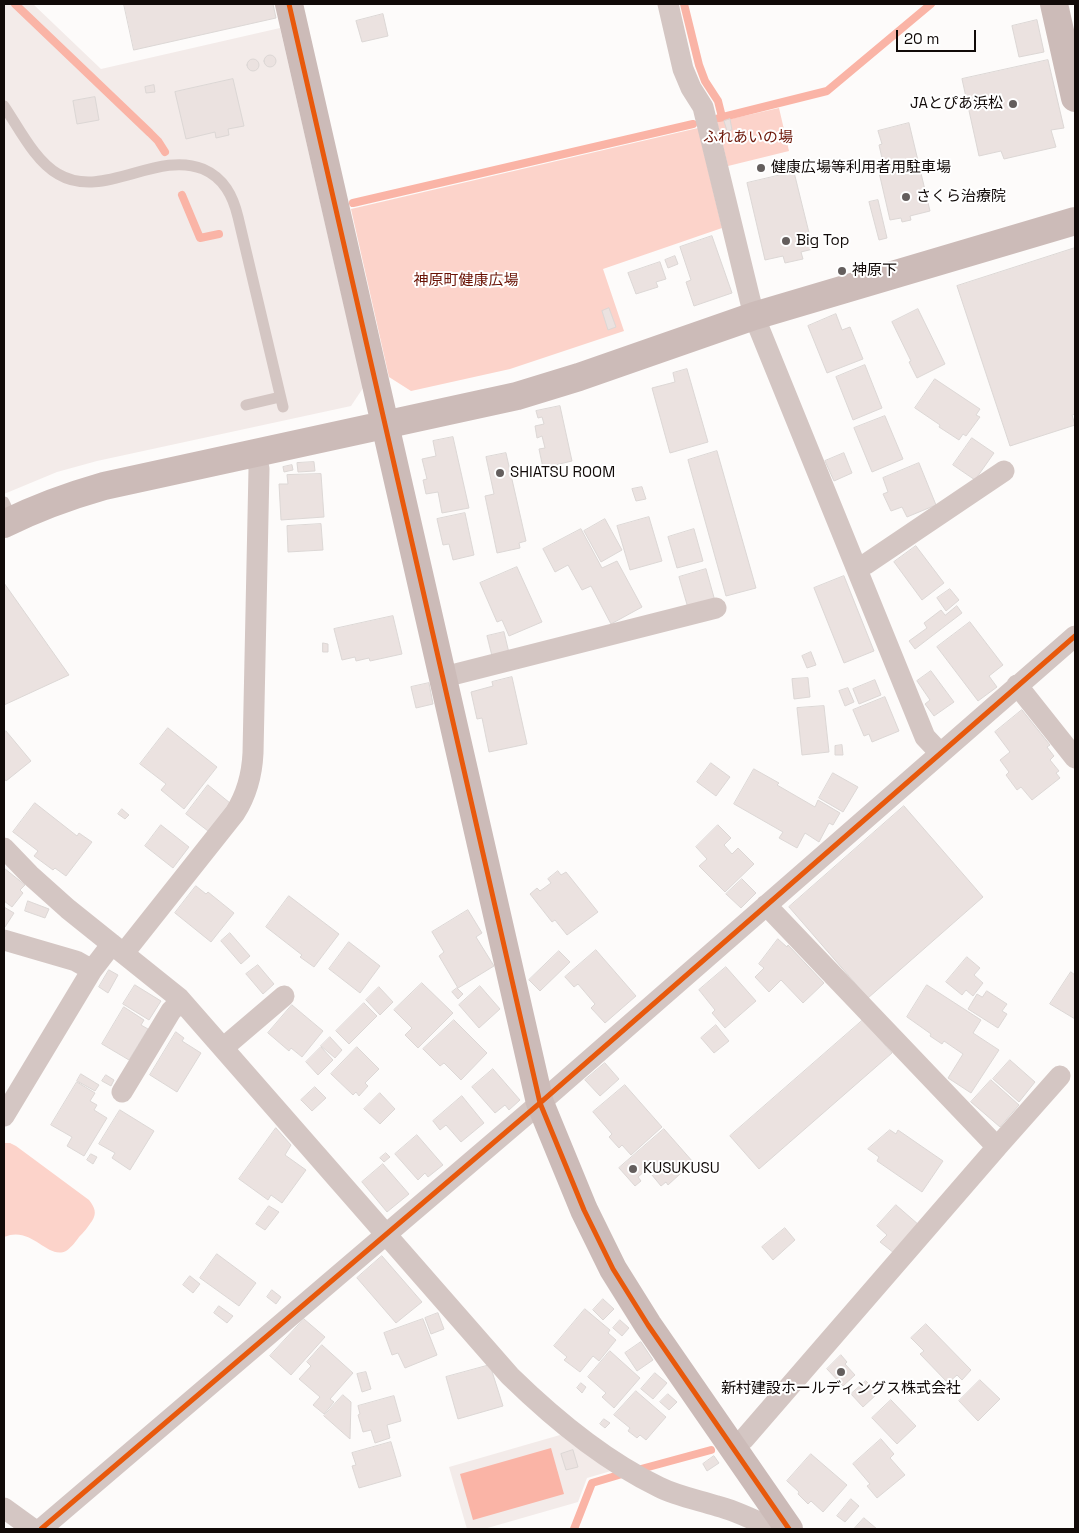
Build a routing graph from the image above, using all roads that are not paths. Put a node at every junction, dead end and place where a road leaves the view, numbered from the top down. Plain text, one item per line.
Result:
1 (289, 4) edge
2 (668, 4) edge
3 (1054, 4) edge
4 (1075, 98) edge
5 (4, 106) edge
6 (1075, 221) edge
7 (754, 316) junction
8 (246, 406) dead end
9 (386, 425) junction
10 (256, 453) junction
11 (1004, 471) dead end
12 (7, 515) edge
13 (857, 568) junction
14 (716, 608) dead end
15 (1075, 636) edge
16 (444, 677) junction
17 (1018, 685) junction
18 (940, 753) junction
19 (1075, 758) edge
20 (4, 848) edge
21 (766, 905) junction
22 (4, 940) edge
23 (118, 949) junction
24 (92, 970) junction
25 (284, 996) dead end
26 (181, 1001) junction
27 (223, 1048) junction
28 (1060, 1076) dead end
29 (122, 1092) dead end
30 (540, 1103) junction
31 (4, 1116) edge
32 (997, 1147) junction
33 (386, 1235) junction
34 (732, 1447) junction
35 (4, 1508) edge
36 (783, 1522) edge
37 (32, 1529) edge
38 (41, 1529) edge

1 - 9 street
2 - 7 street
3 - 4 street
5 - 8 lane
6 - 7 street
7 - 9 street
7 - 13 street
9 - 10 street
9 - 16 street
10 - 12 street
10 - 23 street
11 - 13 street
13 - 18 street
14 - 16 street
15 - 17 street
16 - 30 street
17 - 18 street
17 - 19 street
18 - 21 street
20 - 23 street
21 - 30 street
21 - 32 street
22 - 24 street
23 - 24 street
23 - 26 street
24 - 31 street
25 - 27 street
26 - 27 street
26 - 29 street
27 - 33 street
28 - 32 street
30 - 33 street
30 - 34 street
32 - 34 street
33 - 36 street
33 - 38 street
34 - 36 street
35 - 37 street

